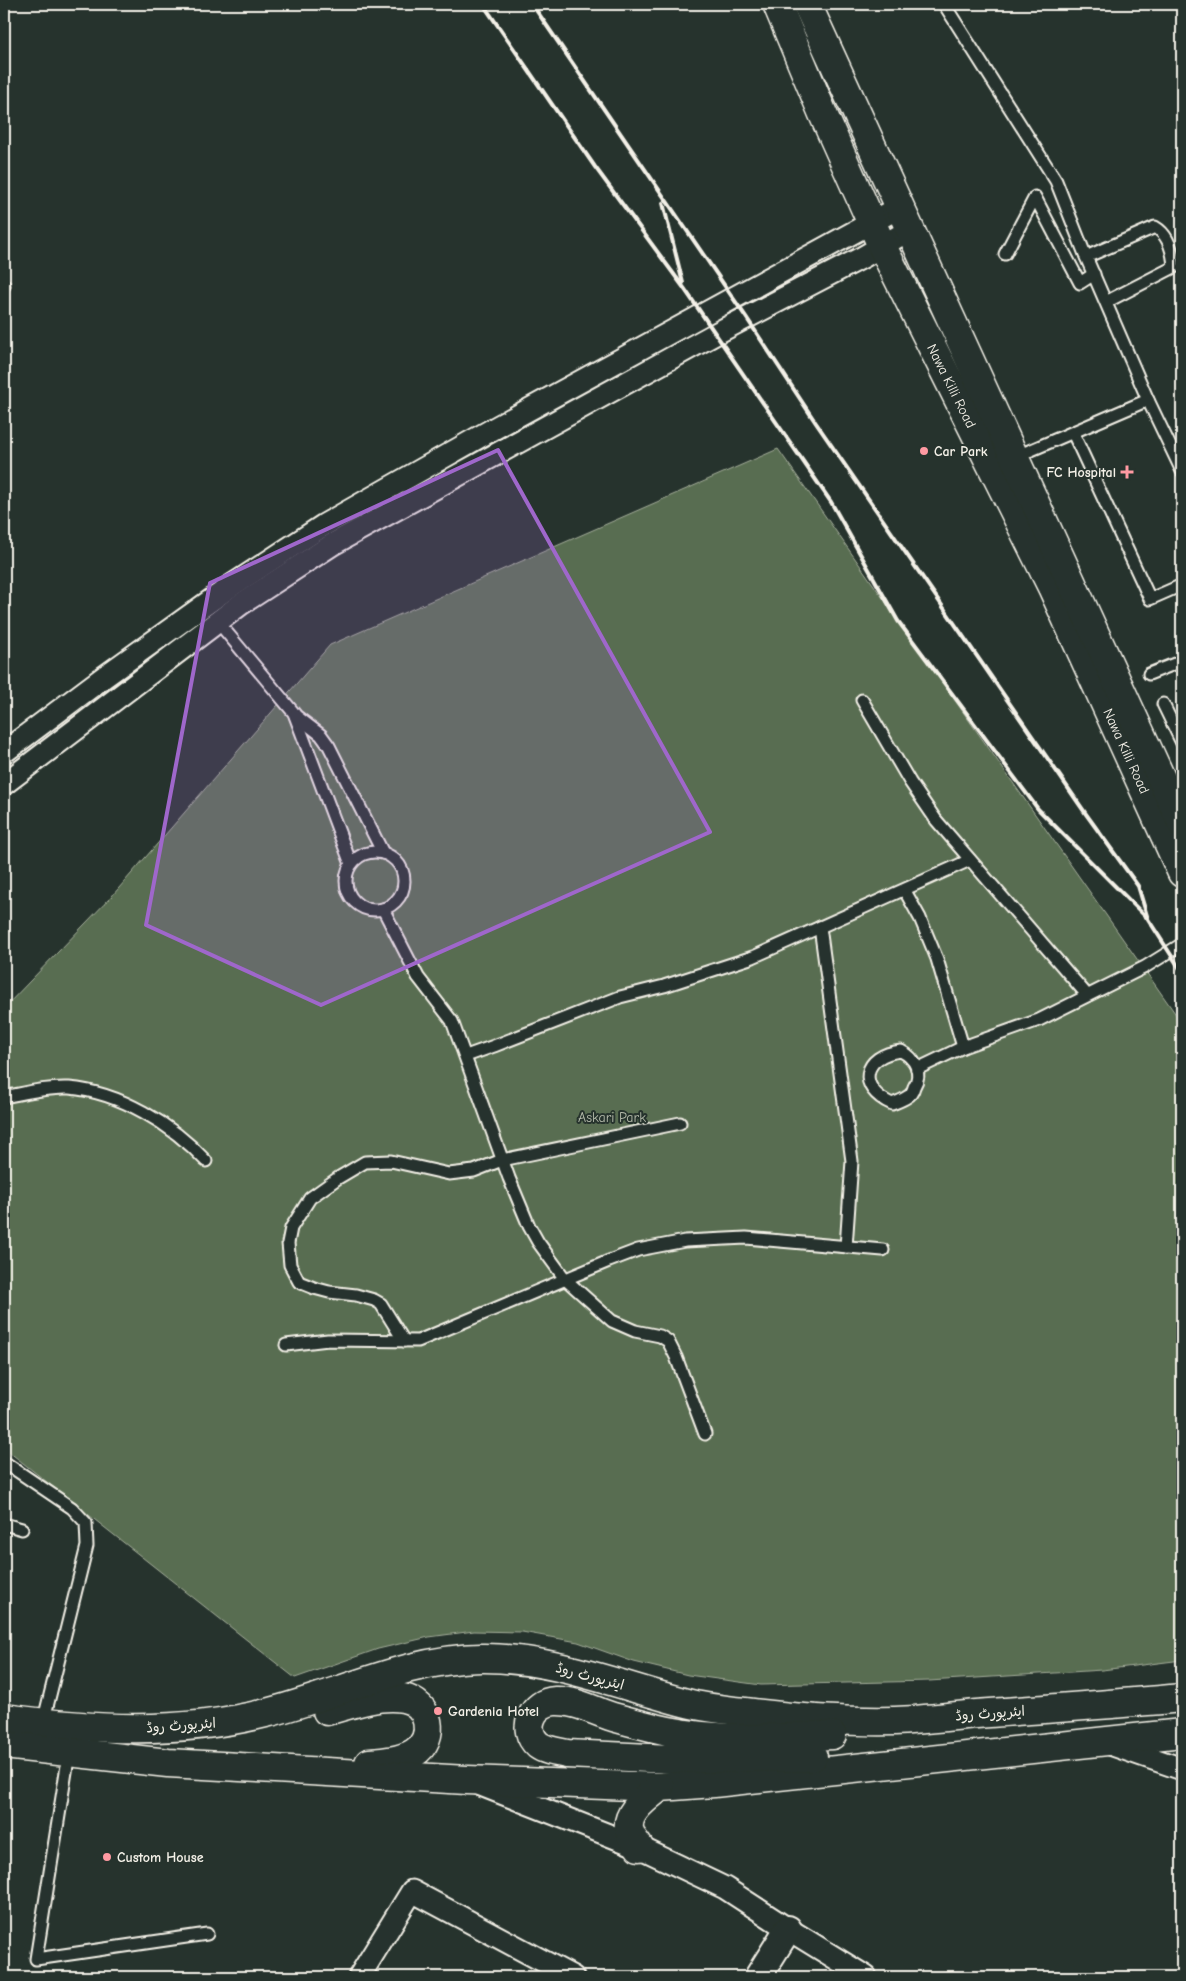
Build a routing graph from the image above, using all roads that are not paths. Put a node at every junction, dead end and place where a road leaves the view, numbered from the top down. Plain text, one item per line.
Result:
1 (776, 4) edge
2 (807, 4) edge
3 (944, 4) edge
4 (906, 218) junction
5 (876, 235) junction
6 (1005, 254) dead end
7 (1086, 258) junction
8 (1094, 274) junction
9 (1106, 302) junction
10 (1148, 400) junction
11 (1073, 433) junction
12 (1015, 457) junction
13 (1182, 471) edge
14 (1182, 585) edge
15 (218, 622) junction
16 (1182, 661) edge
17 (1149, 674) dead end
18 (862, 700) dead end
19 (1162, 704) dead end
20 (294, 714) junction
21 (1182, 743) edge
22 (4, 752) edge
23 (4, 784) edge
24 (1180, 816) edge
25 (383, 853) junction
26 (970, 860) junction
27 (351, 864) junction
28 (1182, 873) edge
29 (905, 890) junction
30 (383, 909) junction
31 (820, 927) junction
32 (1182, 944) edge
33 (1087, 996) junction
34 (963, 1047) junction
35 (466, 1056) junction
36 (917, 1069) junction
37 (4, 1097) edge
38 (680, 1122) dead end
39 (502, 1160) junction
40 (206, 1161) dead end
41 (846, 1247) junction
42 (883, 1250) dead end
43 (565, 1279) junction
44 (404, 1341) junction
45 (286, 1346) dead end
46 (706, 1434) dead end
47 (4, 1462) edge
48 (4, 1524) edge
49 (22, 1529) dead end
50 (1182, 1698) edge
51 (4, 1718) edge
52 (236, 1720) junction
53 (896, 1721) junction
54 (43, 1723) junction
55 (1182, 1734) edge
56 (1102, 1742) junction
57 (4, 1745) edge
58 (69, 1753) junction
59 (889, 1764) junction
60 (1182, 1769) edge
61 (316, 1771) junction
62 (467, 1780) junction
63 (660, 1787) junction
64 (639, 1847) junction
65 (788, 1929) junction
66 (207, 1934) dead end
67 (359, 1977) edge
68 (573, 1977) edge
69 (758, 1977) edge
70 (866, 1977) edge

1 - 5 main road, Nawa Killi Road
2 - 4 main road, Nawa Killi Road
3 - 7 lane
4 - 5 street
4 - 12 main road, Nawa Killi Road
5 - 15 street
5 - 22 street
5 - 28 main road, Nawa Killi Road
6 - 8 lane
7 - 8 lane
7 - 9 lane
8 - 9 lane
9 - 10 lane
10 - 11 lane
10 - 13 lane
11 - 12 lane
11 - 14 lane
12 - 24 main road, Nawa Killi Road
15 - 20 lane
15 - 23 street
16 - 17 lane
18 - 26 lane
19 - 21 lane
20 - 25 lane
20 - 27 lane
25 - 27 lane
25 - 30 lane
26 - 29 lane
26 - 33 lane
27 - 30 lane
29 - 31 lane
29 - 34 lane
30 - 35 lane
31 - 35 lane
31 - 41 lane
32 - 33 lane
33 - 34 lane
34 - 36 lane
35 - 39 lane
36 - 36 lane
37 - 40 lane
38 - 39 lane
39 - 43 lane
39 - 44 lane
41 - 42 lane
41 - 43 lane
43 - 44 lane
43 - 46 lane
44 - 45 lane
47 - 54 lane
48 - 49 lane
50 - 53 main road, ایئرپورٹ روڈ
51 - 54 main road, ایئرپورٹ روڈ
52 - 53 main road, ایئرپورٹ روڈ
52 - 54 main road, ایئرپورٹ روڈ
52 - 61 main road
53 - 59 main road
55 - 56 main road
56 - 59 main road
56 - 60 street
57 - 58 main road
58 - 61 main road
58 - 66 lane
59 - 63 main road
61 - 62 main road
62 - 63 main road
62 - 64 street
63 - 64 main road
64 - 65 street
65 - 69 street
65 - 70 street
67 - 68 street

